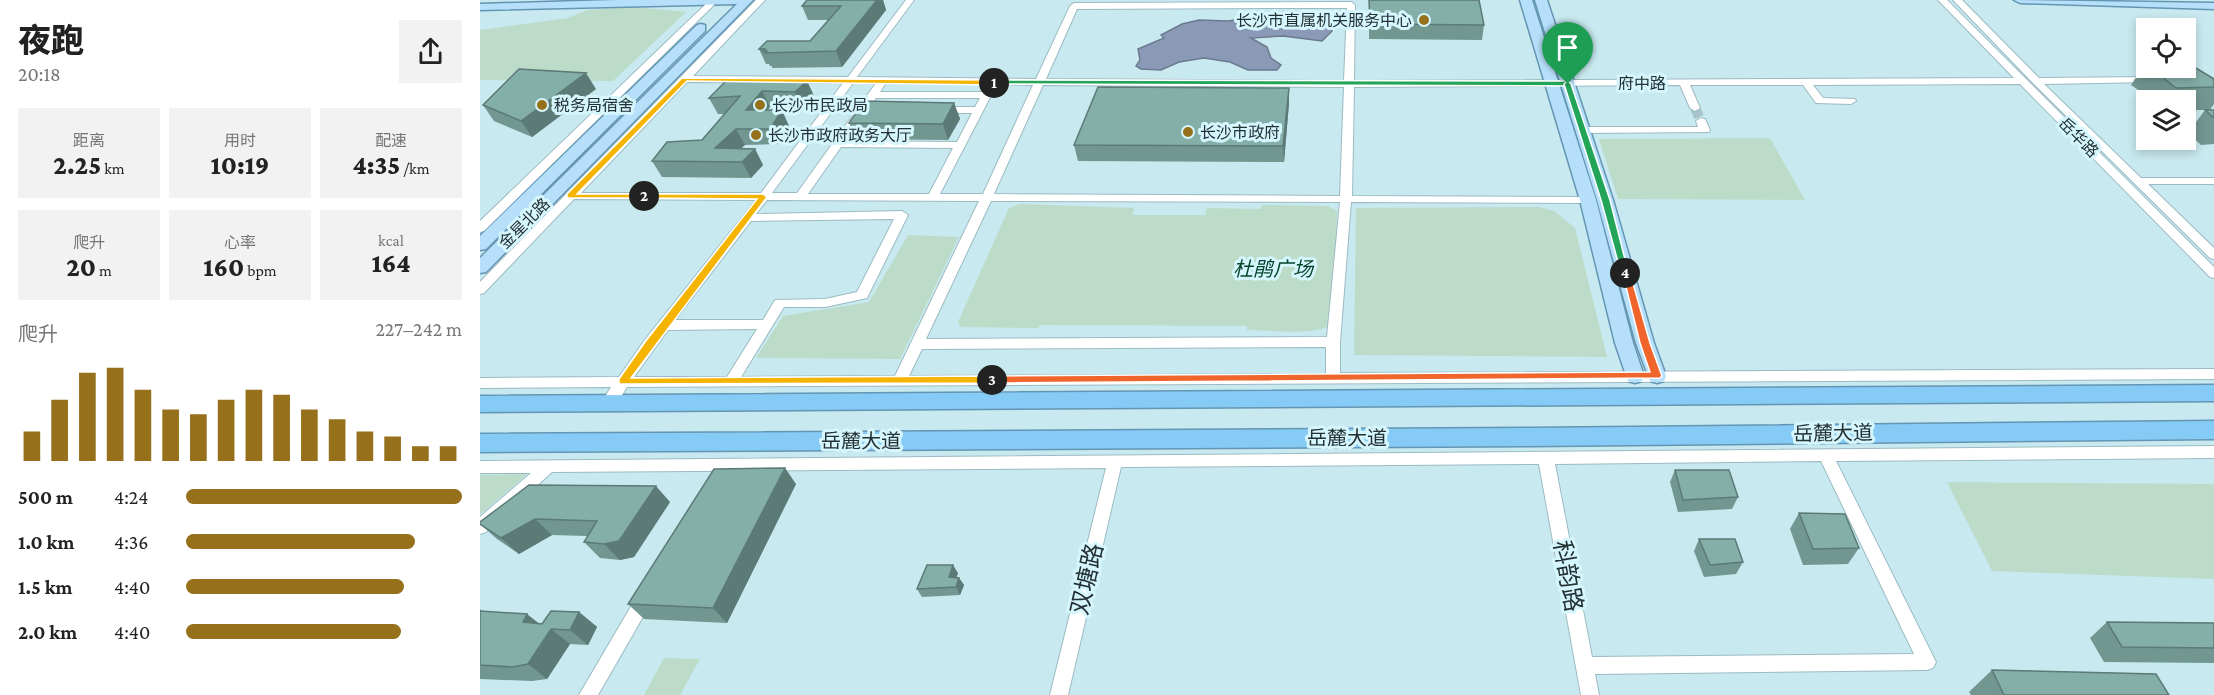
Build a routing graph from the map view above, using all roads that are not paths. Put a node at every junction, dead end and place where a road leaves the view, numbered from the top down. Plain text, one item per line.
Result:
1 (730, 0) edge
2 (747, 0) edge
3 (761, 0) edge
4 (910, 0) edge
5 (1188, 0) edge
6 (1202, 0) edge
7 (1238, 0) edge
8 (1250, 0) edge
9 (1526, 0) edge
10 (1942, 0) edge
11 (1957, 0) edge
12 (2020, 0) edge
13 (2182, 0) edge
14 (713, 1) edge
15 (2214, 1) edge
16 (1544, 2) edge
17 (1161, 6) junction
18 (1221, 6) junction
19 (1271, 6) junction
20 (2214, 6) edge
21 (480, 7) edge
22 (685, 79) junction
23 (2167, 79) edge
24 (849, 81) junction
25 (883, 81) junction
26 (2023, 81) junction
27 (2036, 81) junction
28 (993, 82) junction
29 (1806, 82) junction
30 (1040, 83) junction
31 (1684, 83) junction
32 (1349, 84) junction
33 (1560, 84) junction
34 (873, 95) junction
35 (985, 95) junction
36 (1851, 101) dead end
37 (1695, 108) tunnel mouth
38 (932, 110) edge
39 (978, 110) junction
40 (1701, 121) dead end
41 (1583, 130) junction
42 (839, 144) junction
43 (961, 145) junction
44 (2214, 180) edge
45 (2139, 181) junction
46 (570, 196) junction
47 (763, 197) junction
48 (800, 197) junction
49 (854, 197) junction
50 (933, 197) junction
51 (987, 197) junction
52 (1346, 199) junction
53 (1588, 200) junction
54 (844, 215) junction
55 (747, 218) junction
56 (480, 228) edge
57 (480, 245) edge
58 (2214, 255) edge
59 (480, 268) edge
60 (2214, 274) edge
61 (480, 290) edge
62 (767, 324) junction
63 (664, 325) junction
64 (1333, 342) junction
65 (917, 344) junction
66 (2214, 374) edge
67 (1635, 376) junction
68 (1657, 376) junction
69 (1333, 378) junction
70 (900, 380) junction
71 (731, 381) junction
72 (623, 382) junction
73 (480, 383) edge
74 (2214, 393) edge
75 (609, 402) junction
76 (480, 404) edge
77 (2214, 430) edge
78 (480, 443) edge
79 (2214, 452) edge
80 (1825, 454) junction
81 (1546, 458) junction
82 (1114, 462) junction
83 (721, 466) junction
84 (480, 467) edge
85 (548, 467) junction
86 (710, 486) edge
87 (480, 527) edge
88 (652, 586) edge
89 (1585, 666) junction
90 (588, 695) edge
91 (1059, 695) edge
92 (1590, 695) edge

1 - 2 main road
1 - 14 main road
1 - 57 main road, 金星北路
2 - 59 main road, 金星北路
3 - 22 street
4 - 24 street
5 - 17 street
6 - 18 street
7 - 18 street
8 - 19 street
9 - 33 main road
10 - 26 street, 岳华路
11 - 27 street, 岳华路
12 - 20 main road
13 - 15 main road
14 - 21 main road
14 - 56 street
16 - 33 main road
17 - 18 street
17 - 30 street
18 - 19 street
19 - 32 street
22 - 24 street, 府中路
22 - 46 street
23 - 27 street
24 - 25 street, 府中路
24 - 47 street
25 - 28 street, 府中路
25 - 34 street
26 - 29 street, 府中路
26 - 60 street, 岳华路
27 - 45 street, 岳华路
28 - 30 street, 府中路
28 - 35 street
29 - 31 street, 府中路
29 - 36 street
30 - 32 street, 府中路
30 - 51 street
31 - 33 street, 府中路
31 - 37 street
32 - 33 street, 府中路
32 - 52 street
33 - 41 main road
33 - 53 main road
34 - 35 street
34 - 42 street
35 - 39 street
38 - 39 street
39 - 43 street
40 - 41 street
41 - 68 main road
42 - 43 street
42 - 48 street
43 - 50 street
44 - 45 street
45 - 58 street, 岳华路
46 - 47 street
46 - 61 street
47 - 48 street
47 - 55 street
48 - 49 street
49 - 50 street
49 - 54 street
50 - 51 street
51 - 52 street
51 - 65 street
52 - 53 street
52 - 64 street
53 - 67 main road
54 - 55 street
54 - 62 street
55 - 63 street
62 - 63 street
62 - 71 street
63 - 72 street
64 - 65 street
64 - 69 street
65 - 70 street
66 - 68 street
67 - 68 street
67 - 69 street
69 - 70 street
70 - 71 street
71 - 72 street
72 - 73 street
72 - 75 street
74 - 75 highway, 岳麓大道
75 - 76 highway, 岳麓大道
77 - 78 highway, 岳麓大道
79 - 80 street
80 - 81 street
80 - 89 street
81 - 82 street
81 - 89 street, 科韵路
82 - 83 street
82 - 91 street, 双塘路
83 - 85 street
83 - 86 street
84 - 85 street
85 - 87 street
88 - 90 street
89 - 92 street, 科韵路

